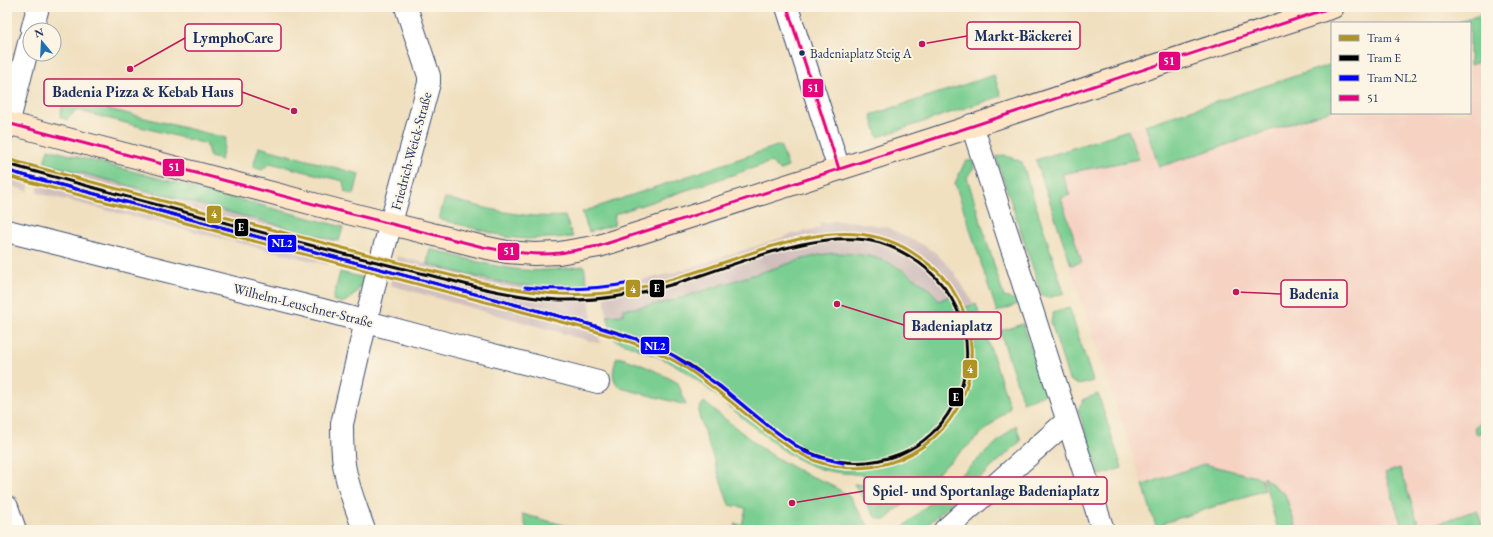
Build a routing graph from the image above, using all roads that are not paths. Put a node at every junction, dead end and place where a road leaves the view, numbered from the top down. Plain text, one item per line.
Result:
1 (38, 7) edge
2 (406, 7) edge
3 (787, 7) edge
4 (1333, 7) edge
5 (34, 22) edge
6 (24, 62) edge
7 (7, 125) edge
8 (972, 125) junction
9 (840, 169) junction
10 (391, 224) junction
11 (7, 231) edge
12 (366, 321) junction
13 (598, 382) dead end
14 (1067, 421) junction
15 (7, 507) edge
16 (14, 530) edge
17 (364, 530) edge
18 (945, 530) edge
19 (1103, 530) edge

1 - 5 street
2 - 10 street, Friedrich-Weick-Straße
3 - 9 street
4 - 8 street
6 - 7 street
7 - 10 street
8 - 9 street
8 - 14 street
9 - 10 street
10 - 12 street, Friedrich-Weick-Straße
11 - 12 street, Wilhelm-Leuschner-Straße
12 - 13 street, Wilhelm-Leuschner-Straße
12 - 17 street, Friedrich-Weick-Straße
14 - 18 street
14 - 19 street
15 - 16 street

